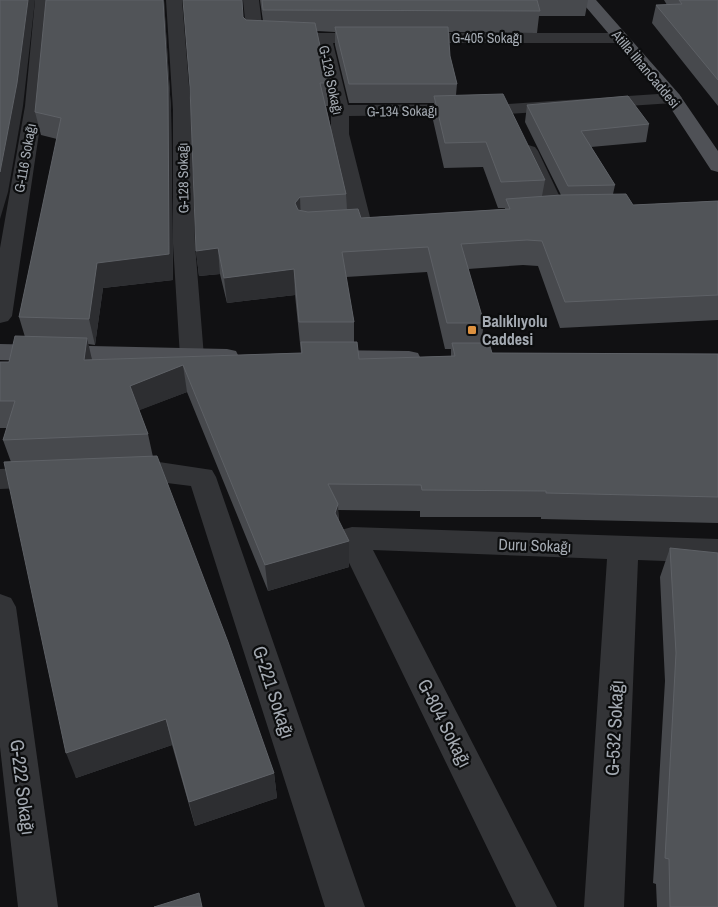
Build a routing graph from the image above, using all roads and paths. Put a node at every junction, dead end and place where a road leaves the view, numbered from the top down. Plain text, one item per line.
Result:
1 (43, 0) edge
2 (174, 0) edge
3 (251, 0) edge
4 (588, 0) edge
5 (620, 38) junction
6 (324, 39) junction
7 (674, 98) junction
8 (340, 111) junction
9 (515, 123) junction
10 (717, 163) edge
11 (557, 212) edge
12 (362, 225) edge
13 (0, 316) edge
14 (0, 352) edge
15 (192, 357) junction
16 (251, 357) edge
17 (301, 358) edge
18 (431, 359) edge
19 (96, 474) edge
20 (68, 476) edge
21 (0, 479) edge
22 (352, 538) joint
23 (623, 549) junction
24 (718, 551) edge
25 (0, 607) edge
26 (38, 907) edge
27 (345, 907) edge
28 (537, 907) edge
29 (604, 907) edge

1 - 13 street, G-116 Sokağı
2 - 15 street, G-128 Sokağı
3 - 6 street, G-129 Sokağı
4 - 5 main road, Atilla İlhanCaddesi
5 - 6 street, G-405 Sokağı
5 - 7 main road, Atilla İlhanCaddesi
6 - 8 street, G-129 Sokağı
7 - 9 street, G-134 Sokağı
7 - 10 main road, Atilla İlhanCaddesi
8 - 9 street, G-134 Sokağı
8 - 12 street, G-129 Sokağı
9 - 11 street
14 - 15 main road
15 - 16 main road
17 - 18 main road
19 - 27 street, G-221 Sokağı
20 - 21 street
22 - 23 street, Duru Sokağı
22 - 28 street, G-804 Sokağı
23 - 24 street, Duru Sokağı
23 - 29 street, G-532 Sokağı
25 - 26 street, G-222 Sokağı

